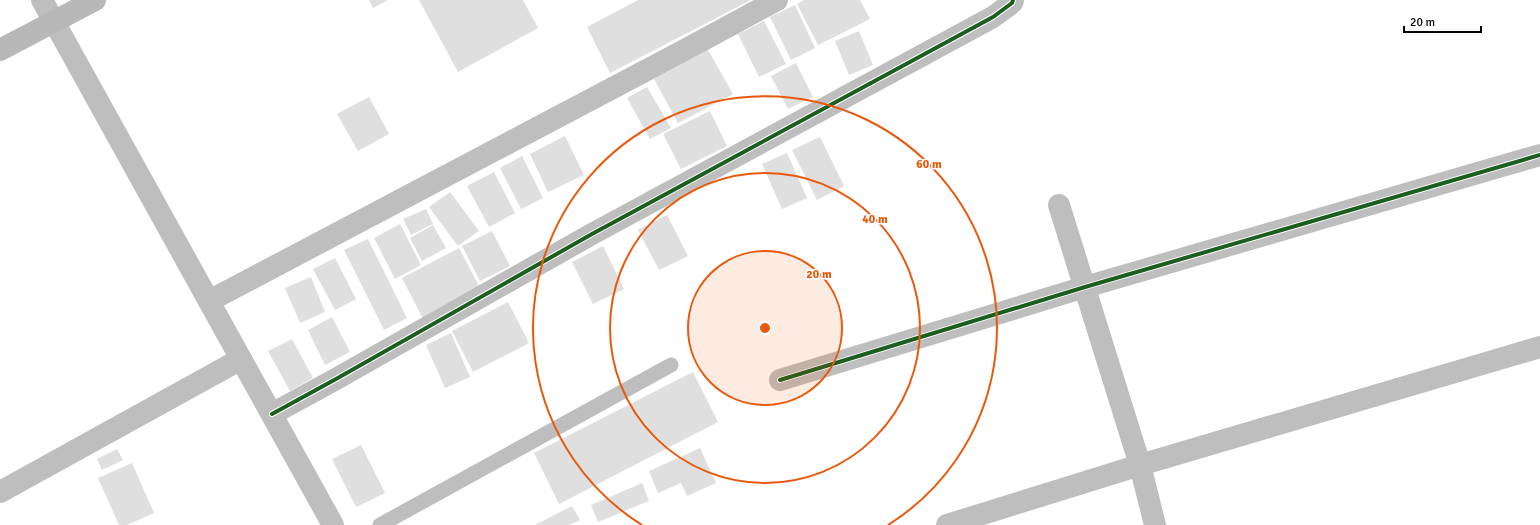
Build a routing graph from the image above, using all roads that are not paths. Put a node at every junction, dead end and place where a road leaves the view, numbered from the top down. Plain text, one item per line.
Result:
1 (42, 0) edge
2 (95, 0) edge
3 (776, 0) edge
4 (1013, 0) edge
5 (54, 22) junction
6 (0, 50) edge
7 (1540, 155) edge
8 (1059, 205) dead end
9 (1085, 287) junction
10 (209, 301) junction
11 (1540, 347) edge
12 (241, 359) junction
13 (671, 365) dead end
14 (780, 380) dead end
15 (272, 414) junction
16 (1140, 465) junction
17 (0, 492) edge
18 (327, 523) edge
19 (380, 525) edge
20 (947, 525) edge
21 (1155, 525) edge

1 - 5 street
2 - 5 street
3 - 10 street
4 - 15 street
5 - 6 street
5 - 10 street
7 - 9 street
8 - 9 street
9 - 14 street
9 - 16 street
10 - 12 street
11 - 16 street
12 - 15 street
12 - 17 street
13 - 19 lane
15 - 18 street
16 - 20 street
16 - 21 street

